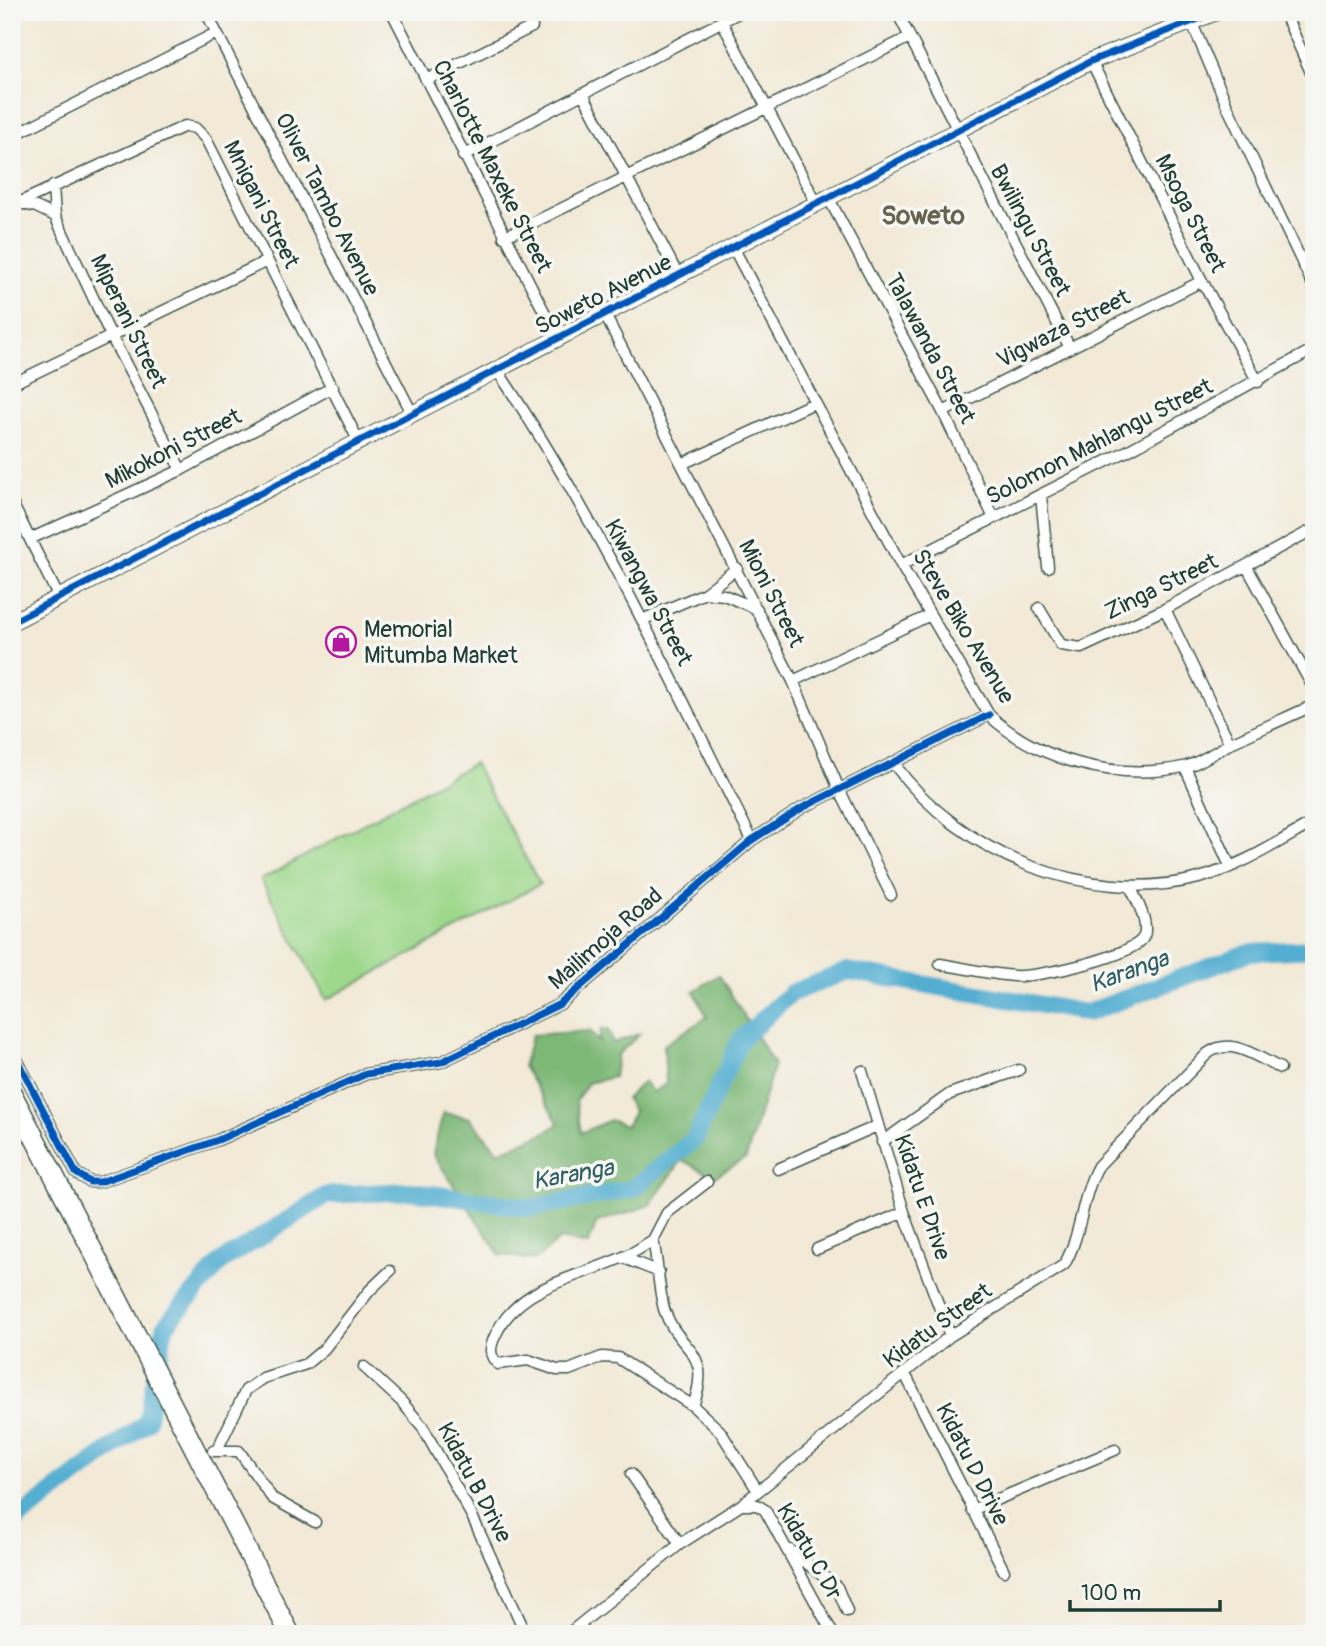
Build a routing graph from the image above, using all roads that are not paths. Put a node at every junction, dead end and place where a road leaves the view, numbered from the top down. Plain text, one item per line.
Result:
1 (206, 12) edge
2 (392, 12) edge
3 (740, 12) edge
4 (897, 12) edge
5 (1216, 12) edge
6 (1284, 12) edge
7 (1191, 21) junction
8 (722, 22) junction
9 (532, 27) dead end
10 (216, 33) junction
11 (910, 37) junction
12 (1091, 61) junction
13 (1314, 79) edge
14 (426, 80) junction
15 (583, 94) junction
16 (767, 107) junction
17 (956, 131) junction
18 (12, 136) edge
19 (463, 156) junction
20 (625, 176) junction
21 (53, 186) junction
22 (823, 201) junction
23 (16, 204) edge
24 (55, 216) junction
25 (504, 237) junction
26 (734, 249) junction
27 (267, 261) junction
28 (679, 276) junction
29 (1202, 281) junction
30 (1314, 286) edge
31 (605, 315) junction
32 (111, 336) junction
33 (558, 339) junction
34 (1070, 348) junction
35 (1314, 349) edge
36 (497, 370) junction
37 (1258, 382) junction
38 (12, 384) edge
39 (333, 387) junction
40 (814, 403) junction
41 (943, 412) junction
42 (413, 415) junction
43 (360, 443) junction
44 (684, 463) junction
45 (181, 470) junction
46 (1041, 495) junction
47 (12, 503) edge
48 (994, 518) junction
49 (1314, 529) edge
50 (30, 540) junction
51 (901, 565) junction
52 (1048, 567) dead end
53 (1247, 567) junction
54 (737, 568) junction
55 (705, 593) junction
56 (59, 598) junction
57 (1039, 608) dead end
58 (757, 609) junction
59 (1165, 609) junction
60 (930, 615) junction
61 (642, 620) junction
62 (12, 622) edge
63 (793, 681) junction
64 (1314, 690) edge
65 (1314, 705) edge
66 (989, 715) junction
67 (1230, 744) junction
68 (894, 764) junction
69 (1185, 767) junction
70 (839, 789) junction
71 (1314, 822) edge
72 (751, 840) junction
73 (1230, 866) junction
74 (1130, 886) junction
75 (891, 895) dead end
76 (940, 964) dead end
77 (12, 1050) edge
78 (1280, 1068) dead end
79 (862, 1070) dead end
80 (1019, 1070) dead end
81 (12, 1094) edge
82 (877, 1126) junction
83 (882, 1142) junction
84 (778, 1169) dead end
85 (707, 1182) dead end
86 (904, 1212) junction
87 (653, 1240) junction
88 (817, 1249) dead end
89 (624, 1258) junction
90 (390, 1271) dead end
91 (659, 1272) junction
92 (950, 1336) junction
93 (364, 1367) dead end
94 (905, 1374) junction
95 (693, 1406) junction
96 (217, 1450) junction
97 (1115, 1450) dead end
98 (197, 1456) junction
99 (631, 1474) dead end
100 (758, 1491) junction
101 (741, 1505) junction
102 (972, 1510) junction
103 (315, 1522) dead end
104 (680, 1544) junction
105 (785, 1546) junction
106 (1004, 1571) dead end
107 (847, 1611) dead end
108 (290, 1634) edge
109 (526, 1634) edge
110 (568, 1634) edge
111 (833, 1634) edge

1 - 10 street, Oliver Tambo Avenue
2 - 14 street, Charlotte Maxeke Street
3 - 8 street
4 - 11 street, Bwilingu Street
5 - 7 street, Soweto Avenue
6 - 13 street
7 - 12 street, Soweto Avenue
7 - 30 street
8 - 15 street
8 - 16 street, Talawanda Street
9 - 14 street
10 - 18 street
10 - 42 street, Oliver Tambo Avenue
11 - 16 street
11 - 17 street, Bwilingu Street
12 - 17 street, Soweto Avenue
12 - 29 street, Msoga Street
14 - 19 street, Charlotte Maxeke Street
15 - 19 street
15 - 20 street
16 - 20 street
16 - 22 street, Talawanda Street
17 - 22 street, Soweto Avenue
17 - 34 street, Bwilingu Street
19 - 25 street, Charlotte Maxeke Street
20 - 25 street
20 - 28 street
21 - 23 street, Mnigani Street
21 - 24 street, Miperani Street
21 - 27 street, Mnigani Street
22 - 26 street, Soweto Avenue
22 - 41 street, Talawanda Street
23 - 24 street
24 - 32 street, Miperani Street
25 - 33 street, Charlotte Maxeke Street
26 - 28 street, Soweto Avenue
26 - 40 street, Steve Biko Avenue
27 - 32 street
27 - 39 street, Mnigani Street
28 - 31 street, Soweto Avenue
29 - 34 street, Vigwaza Street
29 - 37 street, Msoga Street
31 - 33 street, Soweto Avenue
31 - 44 street, Mioni Street
32 - 38 street
32 - 45 street, Miperani Street
33 - 36 street, Soweto Avenue
34 - 41 street, Vigwaza Street
35 - 37 street, Solomon Mahlangu Street
36 - 42 street, Soweto Avenue
36 - 61 street, Kiwangwa Street
37 - 46 street, Solomon Mahlangu Street
39 - 43 street, Mnigani Street
39 - 45 street, Mikokoni Street
40 - 44 street
40 - 51 street, Steve Biko Avenue
41 - 48 street, Talawanda Street
42 - 43 street, Soweto Avenue
43 - 56 street, Soweto Avenue
44 - 54 street, Mioni Street
45 - 50 street, Mikokoni Street
46 - 48 street, Solomon Mahlangu Street
46 - 52 street
47 - 50 street
48 - 51 street, Solomon Mahlangu Street
49 - 53 street, Zinga Street
50 - 56 street
51 - 60 street, Steve Biko Avenue
53 - 59 street, Zinga Street
53 - 64 street
54 - 55 street
54 - 58 street, Mioni Street
55 - 58 street
55 - 61 street
56 - 62 street, Soweto Avenue
57 - 59 street, Zinga Street
58 - 63 street, Mioni Street
59 - 67 street
60 - 63 street
60 - 66 street, Steve Biko Avenue
61 - 72 street, Kiwangwa Street
63 - 70 street, Mioni Street
65 - 67 street, Steve Biko Avenue
66 - 68 street, Mailimoja Road
66 - 69 street, Steve Biko Avenue
67 - 69 street, Steve Biko Avenue
68 - 70 street, Mailimoja Road
68 - 74 street
69 - 73 street
70 - 72 street, Mailimoja Road
70 - 75 street, Mioni Street
71 - 73 street
72 - 77 street, Mailimoja Road
73 - 74 street
74 - 76 street
78 - 92 street, Kidatu Street
79 - 82 street, Kidatu E Drive
80 - 83 street
81 - 98 highway
82 - 83 street, Kidatu E Drive
82 - 84 street
83 - 86 street, Kidatu E Drive
85 - 87 street
86 - 88 street
86 - 92 street, Kidatu E Drive
87 - 89 street
87 - 91 street
89 - 91 street
89 - 95 street
90 - 96 street
91 - 95 street
92 - 94 street, Kidatu Street
93 - 109 street, Kidatu B Drive
94 - 100 street, Kidatu Street
94 - 102 street, Kidatu D Drive
95 - 100 street
96 - 98 street
96 - 103 street
97 - 102 street
98 - 108 highway
99 - 104 street
100 - 101 street, Kidatu Street
101 - 104 street, Kidatu Street
101 - 105 street, Kidatu C Dr
102 - 106 street, Kidatu D Drive
104 - 110 street, Kidatu Street
105 - 107 street
105 - 111 street, Kidatu C Dr

